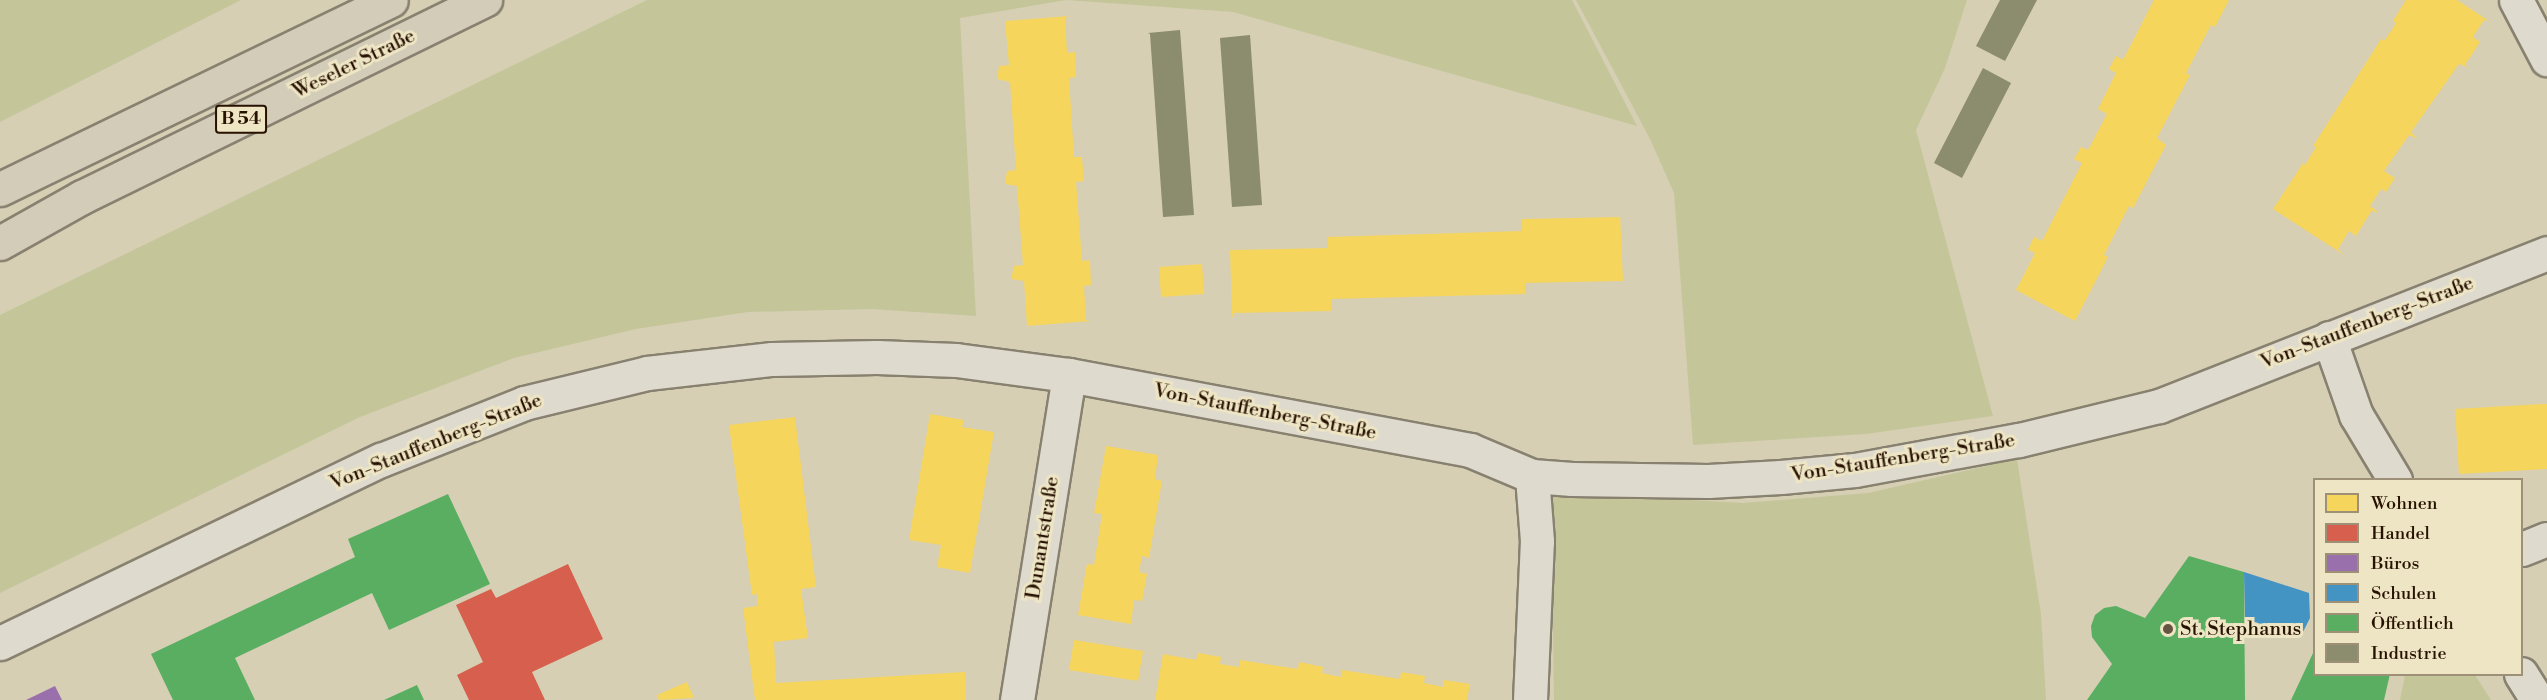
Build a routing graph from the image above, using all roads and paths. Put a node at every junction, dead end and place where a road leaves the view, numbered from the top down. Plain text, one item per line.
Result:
1 (391, 0) edge
2 (485, 0) edge
3 (2516, 0) edge
4 (2547, 59) edge
5 (0, 189) edge
6 (0, 243) edge
7 (2547, 253) edge
8 (2328, 338) junction
9 (1069, 375) junction
10 (1532, 476) junction
11 (2394, 478) edge
12 (2547, 539) edge
13 (2523, 549) edge
14 (0, 643) edge
15 (2522, 676) edge
16 (1017, 700) edge
17 (1530, 700) edge
18 (2537, 700) edge

1 - 5 main road, B 54
2 - 6 main road, Weseler Straße / B 54
3 - 4 street
7 - 8 street, Von-Stauffenberg-Straße
8 - 10 street, Von-Stauffenberg-Straße
8 - 11 street
9 - 10 street, Von-Stauffenberg-Straße
9 - 14 street, Von-Stauffenberg-Straße
9 - 16 street, Dunantstraße
10 - 17 street
12 - 13 street
15 - 18 street

